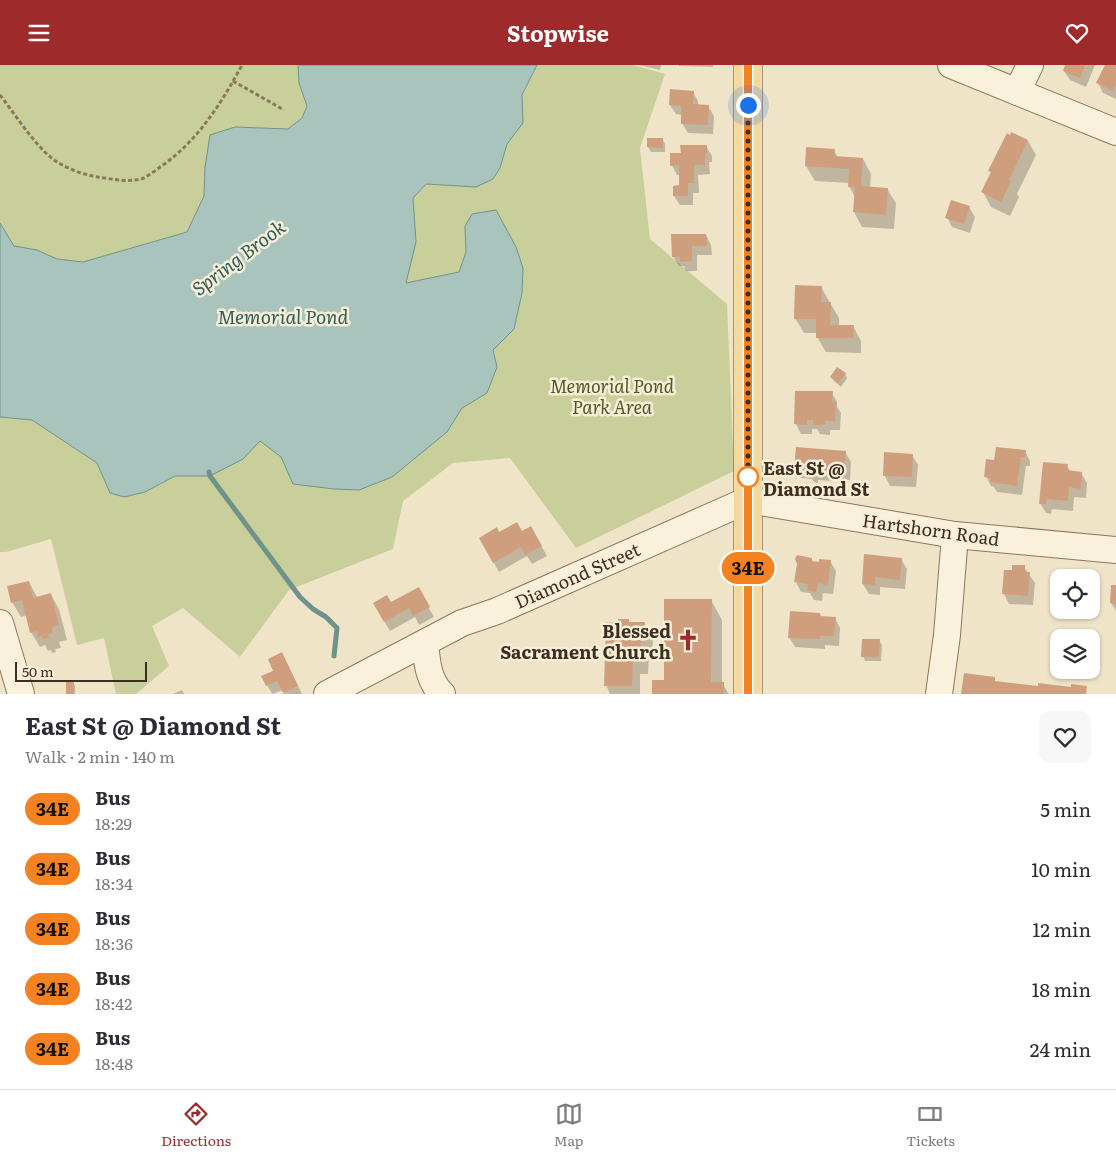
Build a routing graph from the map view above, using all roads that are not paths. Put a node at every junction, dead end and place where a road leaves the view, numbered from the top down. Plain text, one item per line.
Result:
1 (748, 65) edge
2 (951, 65) edge
3 (1030, 65) edge
4 (1017, 91) junction
5 (1116, 132) edge
6 (748, 500) junction
7 (955, 535) junction
8 (1116, 549) edge
9 (0, 623) edge
10 (425, 643) junction
11 (19, 685) edge
12 (328, 694) edge
13 (441, 694) edge
14 (748, 694) edge
15 (939, 694) edge

1 - 6 main road
2 - 4 street
3 - 4 street
4 - 5 street
6 - 7 street, Hartshorn Road
6 - 10 street, Diamond Street
6 - 14 main road
7 - 8 street, Hartshorn Road
7 - 15 street
9 - 11 street
10 - 12 street, Diamond Street
10 - 13 street

